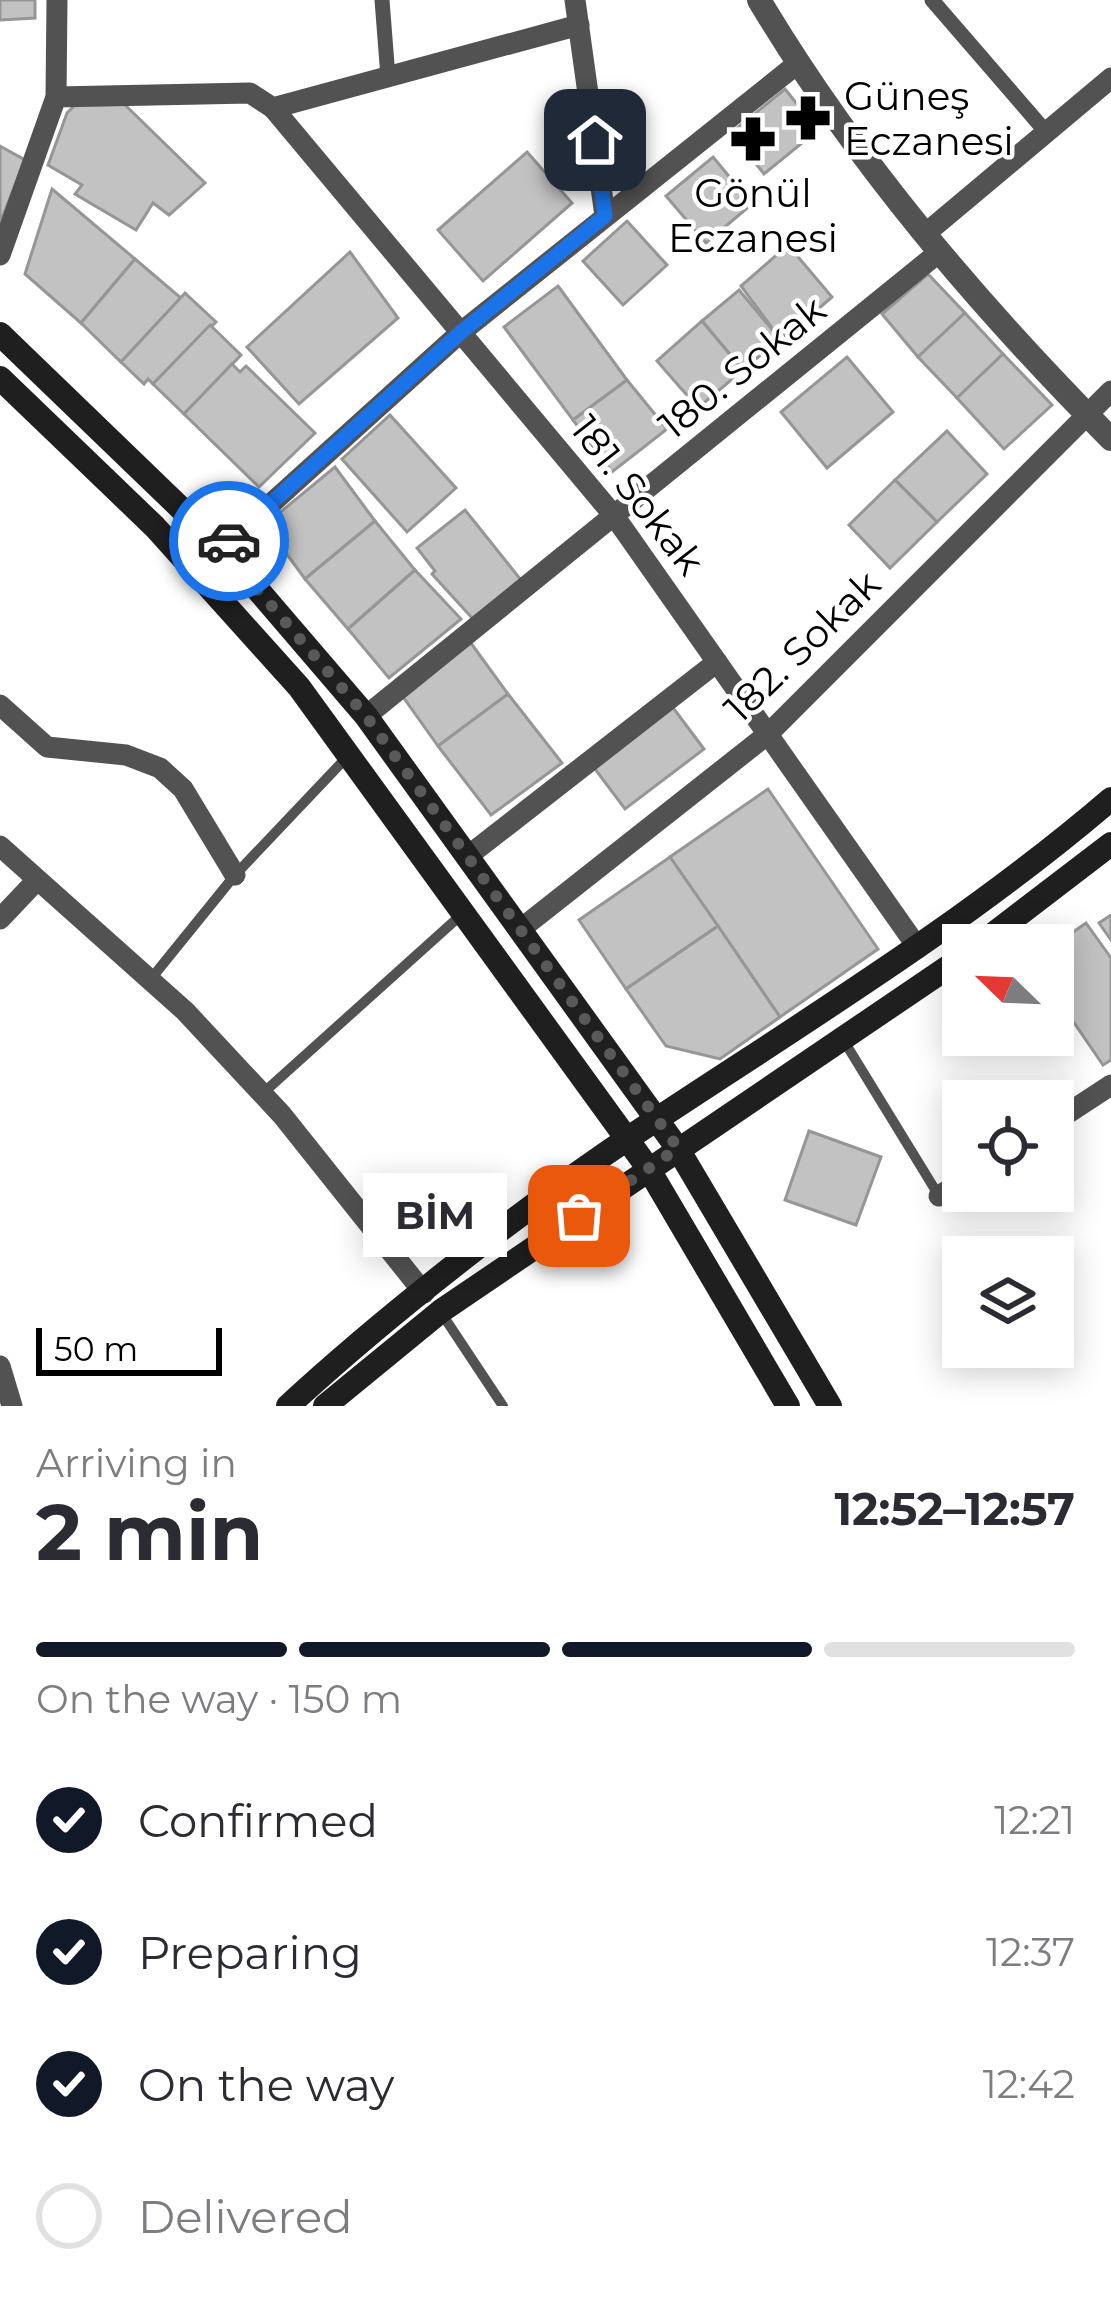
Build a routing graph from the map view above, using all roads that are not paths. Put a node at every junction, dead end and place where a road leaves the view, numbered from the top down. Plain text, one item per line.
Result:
1 (57, 0) edge
2 (382, 0) edge
3 (575, 0) edge
4 (759, 0) edge
5 (932, 0) edge
6 (579, 25) junction
7 (797, 64) junction
8 (388, 76) junction
9 (1111, 77) edge
10 (56, 97) junction
11 (273, 108) junction
12 (1046, 133) junction
13 (605, 216) junction
14 (932, 244) junction
15 (0, 255) edge
16 (460, 333) junction
17 (0, 334) edge
18 (0, 378) edge
19 (1111, 391) edge
20 (1088, 416) junction
21 (1111, 440) edge
22 (615, 518) junction
23 (222, 548) junction
24 (717, 662) junction
25 (0, 705) edge
26 (366, 716) junction
27 (768, 734) junction
28 (348, 755) junction
29 (1111, 799) edge
30 (0, 845) edge
31 (1108, 848) edge
32 (469, 856) junction
33 (235, 875) junction
34 (37, 880) junction
35 (464, 913) junction
36 (0, 919) edge
37 (1007, 924) edge
38 (522, 928) junction
39 (917, 948) junction
40 (942, 971) edge
41 (150, 980) junction
42 (843, 1039) junction
43 (1111, 1085) edge
44 (262, 1094) junction
45 (1074, 1109) edge
46 (658, 1119) junction
47 (628, 1138) junction
48 (678, 1148) junction
49 (648, 1168) junction
50 (942, 1194) edge
51 (939, 1196) joint
52 (432, 1302) junction
53 (0, 1366) edge
54 (7, 1396) edge
55 (288, 1406) edge
56 (325, 1406) edge
57 (503, 1406) edge
58 (788, 1406) edge
59 (830, 1406) edge

1 - 10 street
2 - 8 street
3 - 6 street
4 - 7 street
5 - 12 street
6 - 8 street
6 - 13 street
7 - 13 street
7 - 14 street
8 - 11 street
9 - 12 street, 180. Sokak
10 - 11 street
10 - 15 street
11 - 16 street, 181. Sokak
12 - 14 street, 180. Sokak
13 - 16 street
14 - 20 street
14 - 22 street, 180. Sokak
16 - 22 street, 181. Sokak
16 - 23 street
17 - 23 main road
18 - 28 main road
19 - 20 street, 182. Sokak
20 - 21 street
20 - 27 street, 182. Sokak
22 - 24 street, 181. Sokak
22 - 26 street, 180. Sokak
23 - 26 main road
24 - 27 street, 181. Sokak
24 - 32 street
25 - 33 street
26 - 32 main road
27 - 38 street, 182. Sokak
27 - 39 street, 181. Sokak
28 - 33 lane
28 - 35 main road
29 - 39 main road
30 - 34 street
31 - 37 main road
32 - 38 main road
33 - 41 lane
34 - 36 street
34 - 41 street
35 - 44 lane
35 - 47 main road
38 - 46 main road
39 - 46 main road
40 - 42 main road
41 - 44 street
42 - 48 main road
42 - 51 lane
43 - 45 street
44 - 52 street
46 - 47 main road
46 - 48 main road
47 - 49 main road
47 - 52 main road
48 - 49 main road
48 - 59 main road
49 - 52 main road
49 - 58 main road
50 - 51 street
52 - 55 main road
52 - 56 main road
52 - 57 lane
53 - 54 street

